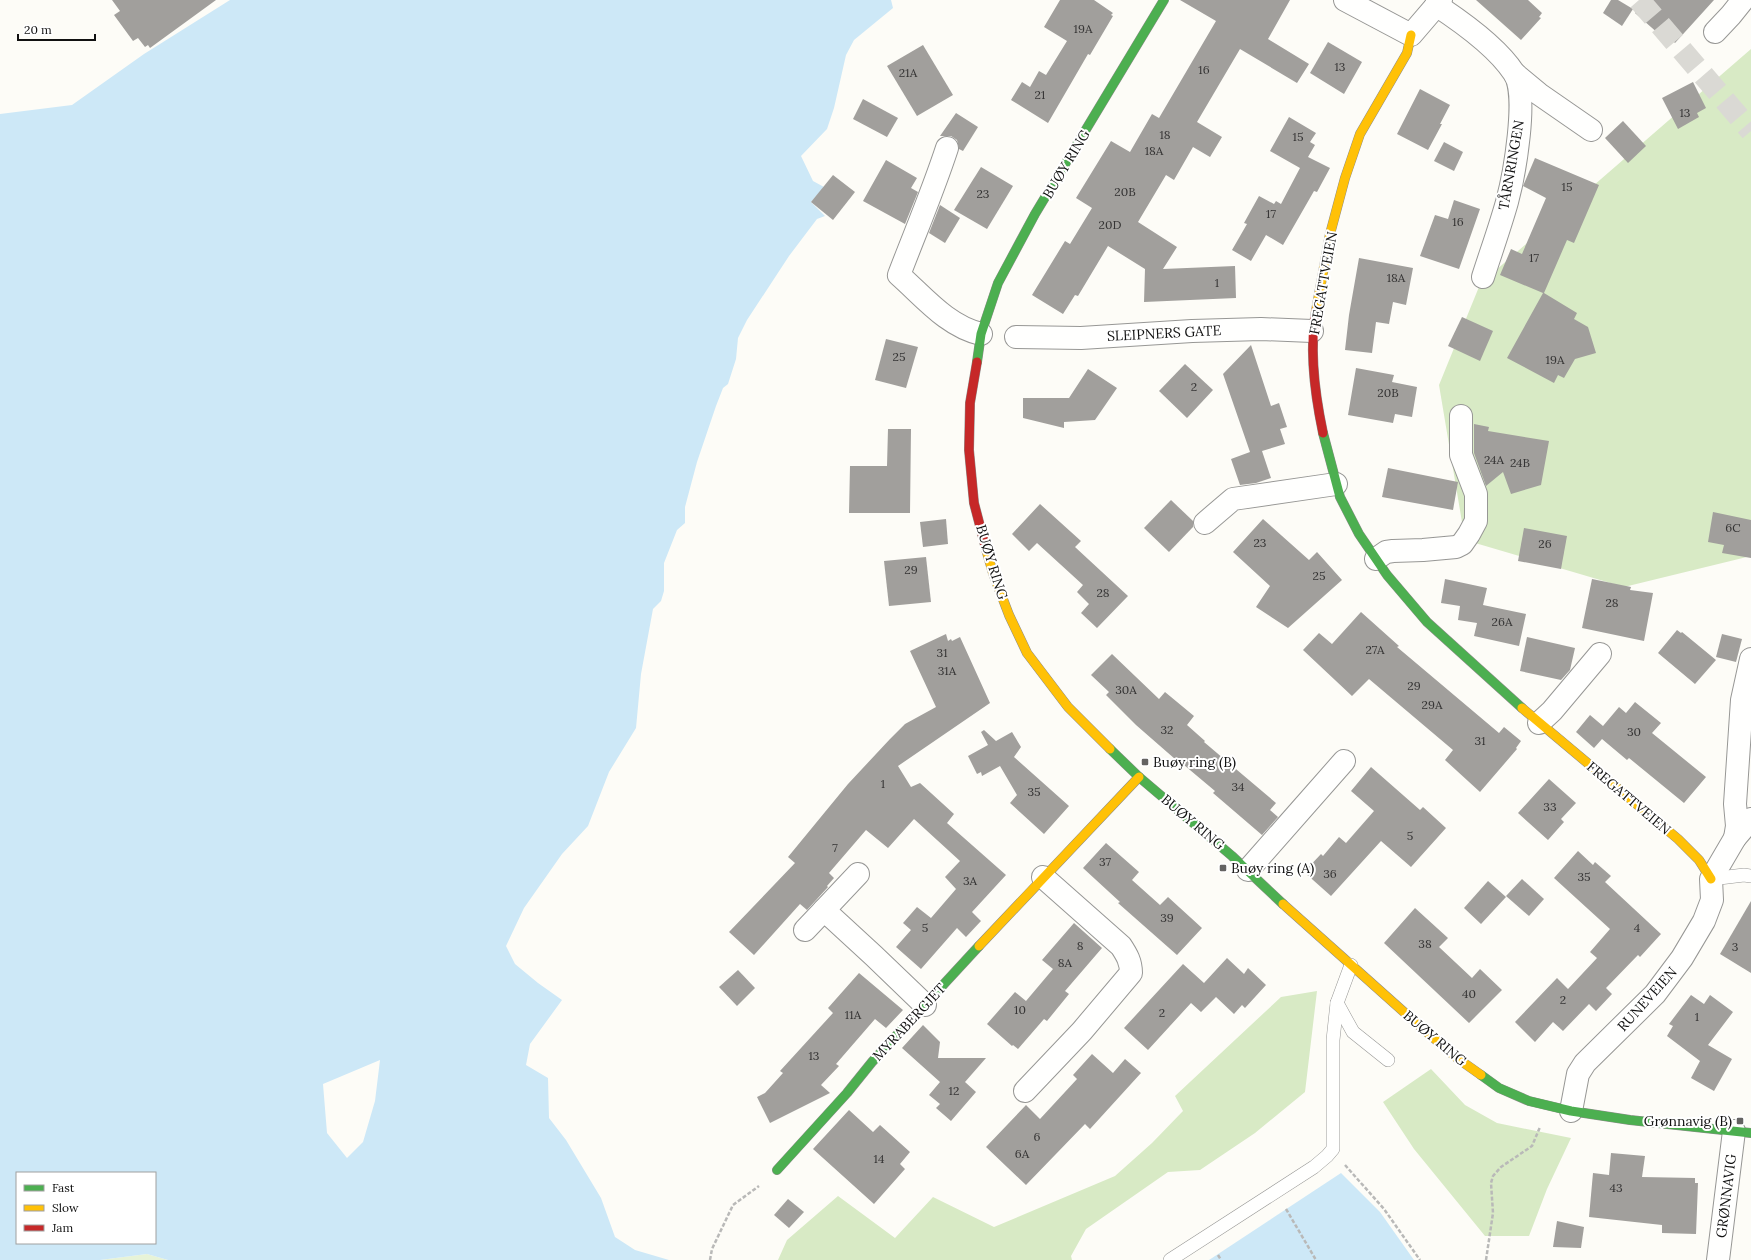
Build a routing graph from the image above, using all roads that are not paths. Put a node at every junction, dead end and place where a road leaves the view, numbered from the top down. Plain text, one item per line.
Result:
1 (1164, 0) edge
2 (1346, 0) edge
3 (1743, 0) edge
4 (1438, 3) edge
5 (1715, 32) dead end
6 (1412, 35) junction
7 (1515, 74) junction
8 (1591, 130) dead end
9 (947, 148) dead end
10 (1483, 278) dead end
11 (1312, 331) junction
12 (981, 334) junction
13 (1016, 337) dead end
14 (1461, 416) dead end
15 (1336, 484) junction
16 (1206, 523) dead end
17 (1376, 559) junction
18 (1600, 654) dead end
19 (1751, 659) edge
20 (1539, 723) junction
21 (1344, 761) dead end
22 (1139, 777) junction
23 (1751, 819) edge
24 (1736, 838) junction
25 (1248, 870) junction
26 (858, 874) dead end
27 (1751, 876) edge
28 (1043, 877) junction
29 (1711, 879) junction
30 (824, 910) junction
31 (805, 930) dead end
32 (1351, 965) junction
33 (1337, 1003) junction
34 (925, 1005) junction
35 (1388, 1060) dead end
36 (1025, 1091) dead end
37 (1571, 1111) junction
38 (1743, 1132) edge
39 (778, 1170) road end
40 (1170, 1260) edge
41 (1718, 1260) edge

1 - 12 street, BUØY RING
2 - 6 street
3 - 5 street
4 - 6 street, FREGATTVEIEN
4 - 7 street, TÅRNRINGEN
6 - 11 street, FREGATTVEIEN
7 - 8 street, TÅRNRINGEN
7 - 10 street, TÅRNRINGEN
9 - 12 street
11 - 13 street, SLEIPNERS GATE
11 - 15 street, FREGATTVEIEN
12 - 22 street, BUØY RING
14 - 17 street
15 - 16 street
15 - 17 street, FREGATTVEIEN
17 - 20 street, FREGATTVEIEN
18 - 20 street
19 - 24 street
20 - 29 street, FREGATTVEIEN
21 - 25 street
22 - 25 street, BUØY RING
22 - 28 street, MYRABERGJET
23 - 24 street
24 - 29 street
25 - 32 street, BUØY RING
26 - 30 street
27 - 29 lane
28 - 34 street, MYRABERGJET
28 - 36 street
29 - 37 street, RUNEVEIEN
30 - 31 street
30 - 34 street
32 - 33 lane
32 - 37 street, BUØY RING
33 - 35 lane
33 - 40 lane
34 - 39 street, MYRABERGJET
37 - 38 street, BUØY RING
38 - 41 street, GRØNNAVIG

